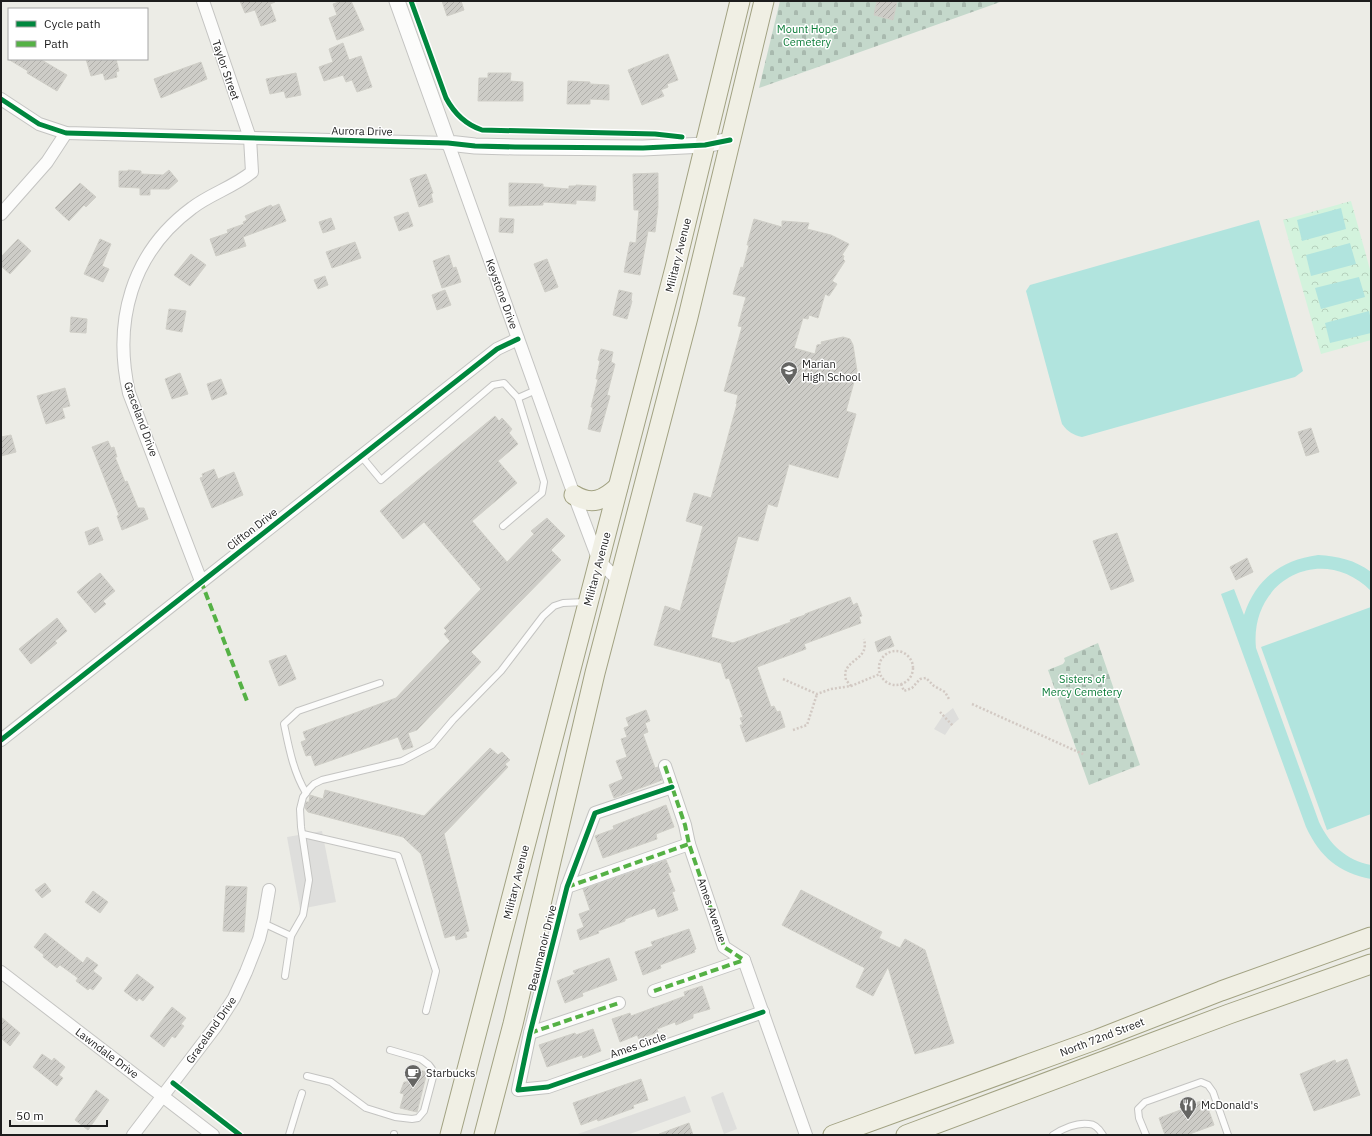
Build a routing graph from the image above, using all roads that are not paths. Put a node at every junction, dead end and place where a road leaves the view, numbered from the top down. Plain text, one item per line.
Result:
1 (203, 1) edge
2 (397, 1) edge
3 (740, 1) edge
4 (764, 1) edge
5 (1, 99) edge
6 (66, 133) junction
7 (250, 138) junction
8 (730, 140) junction
9 (448, 143) junction
10 (705, 145) junction
11 (1, 214) edge
12 (518, 339) junction
13 (536, 390) junction
14 (518, 398) junction
15 (362, 456) junction
16 (618, 487) junction
17 (574, 495) junction
18 (503, 526) dead end
19 (599, 560) junction
20 (619, 581) junction
21 (201, 582) junction
22 (589, 602) junction
23 (380, 683) dead end
24 (1, 740) edge
25 (665, 766) dead end
26 (672, 787) junction
27 (306, 793) junction
28 (302, 834) junction
29 (689, 844) junction
30 (567, 886) junction
31 (269, 890) dead end
32 (264, 923) junction
33 (291, 936) junction
34 (1371, 937) edge
35 (744, 960) junction
36 (1371, 964) edge
37 (1, 972) edge
38 (285, 976) dead end
39 (654, 991) dead end
40 (619, 1003) dead end
41 (426, 1011) dead end
42 (763, 1012) junction
43 (530, 1033) junction
44 (390, 1050) dead end
45 (307, 1076) dead end
46 (518, 1090) joint
47 (302, 1093) dead end
48 (163, 1096) junction
49 (134, 1135) edge
50 (213, 1135) edge
51 (289, 1135) edge
52 (450, 1135) edge
53 (484, 1135) edge
54 (806, 1135) edge
55 (833, 1135) edge
56 (906, 1135) edge
57 (1053, 1135) edge
58 (1103, 1135) edge
59 (1146, 1135) edge
60 (1228, 1135) edge

1 - 7 street, Taylor Street
2 - 9 street, Keystone Drive
3 - 10 main road, Military Avenue
4 - 8 main road
5 - 6 street, Aurora Drive
6 - 7 street, Aurora Drive
6 - 11 street
7 - 9 street, Aurora Drive
7 - 21 street, Graceland Drive
8 - 10 street, Aurora Drive
8 - 20 main road
9 - 10 street, Aurora Drive
9 - 12 street, Keystone Drive
10 - 16 main road, Military Avenue
12 - 13 street, Keystone Drive
12 - 15 street, Clifton Drive
13 - 14 lane
13 - 17 street, Keystone Drive
14 - 15 lane
14 - 18 lane
15 - 21 street, Clifton Drive
16 - 17 main road
16 - 19 main road, Military Avenue
17 - 19 street, Keystone Drive
19 - 20 street, Keystone Drive
19 - 22 main road, Military Avenue
20 - 53 main road
21 - 24 street, Clifton Drive
22 - 27 lane
22 - 52 main road, Military Avenue
23 - 27 lane
25 - 26 street, Ames Avenue
26 - 29 street, Ames Avenue
26 - 30 street, Beaumanoir Drive
27 - 28 lane
28 - 33 lane
28 - 41 lane
29 - 30 street
29 - 35 street, Ames Avenue
30 - 43 street, Beaumanoir Drive
31 - 32 street, Graceland Drive
32 - 33 lane
32 - 48 street, Graceland Drive
33 - 38 lane
34 - 55 main road, North 72nd Street
35 - 39 street
35 - 42 street
36 - 56 main road
37 - 48 street, Lawndale Drive
40 - 43 street
42 - 46 street, Ames Circle
42 - 54 street
43 - 46 street, Beaumanoir Drive
44 - 45 lane
47 - 51 lane
48 - 49 street, Graceland Drive
48 - 50 street, Lawndale Drive
57 - 58 lane
59 - 60 lane

